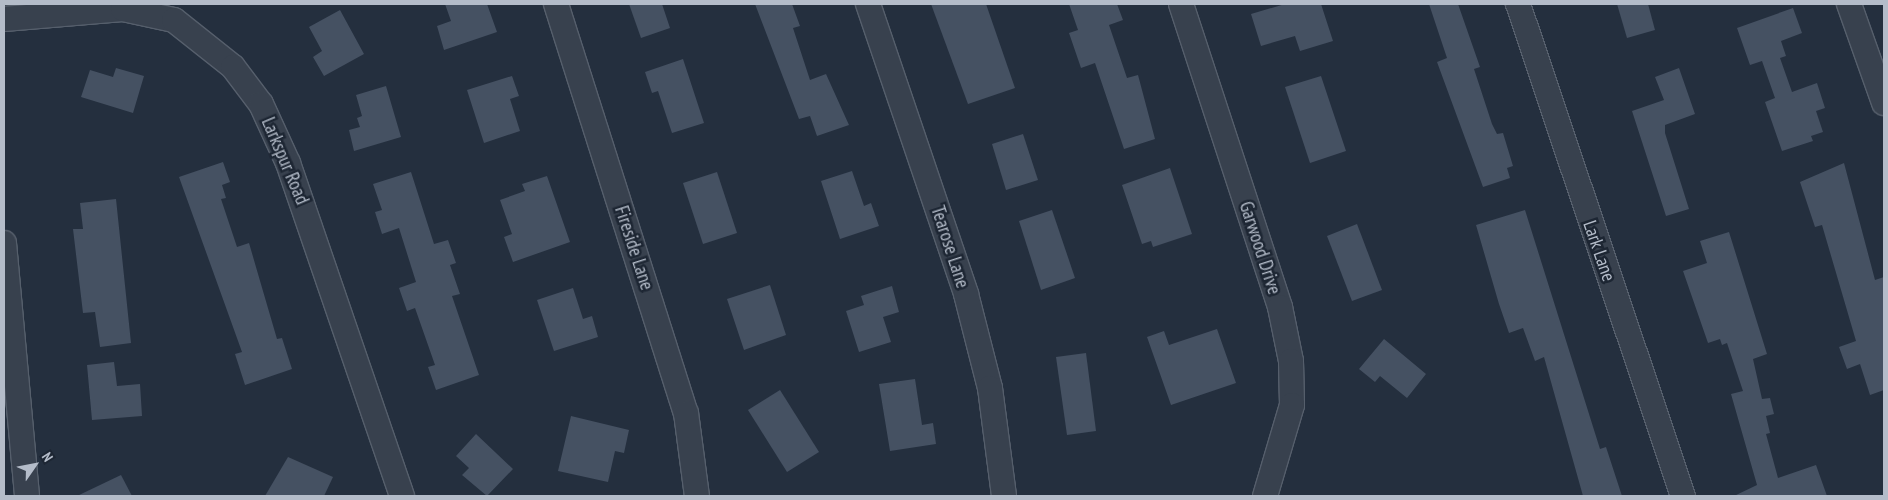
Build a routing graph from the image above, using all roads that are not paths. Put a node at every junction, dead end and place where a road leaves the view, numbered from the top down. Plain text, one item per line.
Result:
1 (556, 4) edge
2 (868, 4) edge
3 (1181, 4) edge
4 (1518, 4) edge
5 (1849, 4) edge
6 (4, 19) edge
7 (1884, 103) edge
8 (4, 243) edge
9 (27, 496) edge
10 (402, 496) edge
11 (697, 496) edge
12 (1004, 496) edge
13 (1265, 496) edge
14 (1683, 496) edge

1 - 11 street, Fireside Lane
2 - 12 street, Tearose Lane
3 - 13 street, Garwood Drive
4 - 14 street, Lark Lane
5 - 7 street
6 - 10 street, Larkspur Road
8 - 9 street

